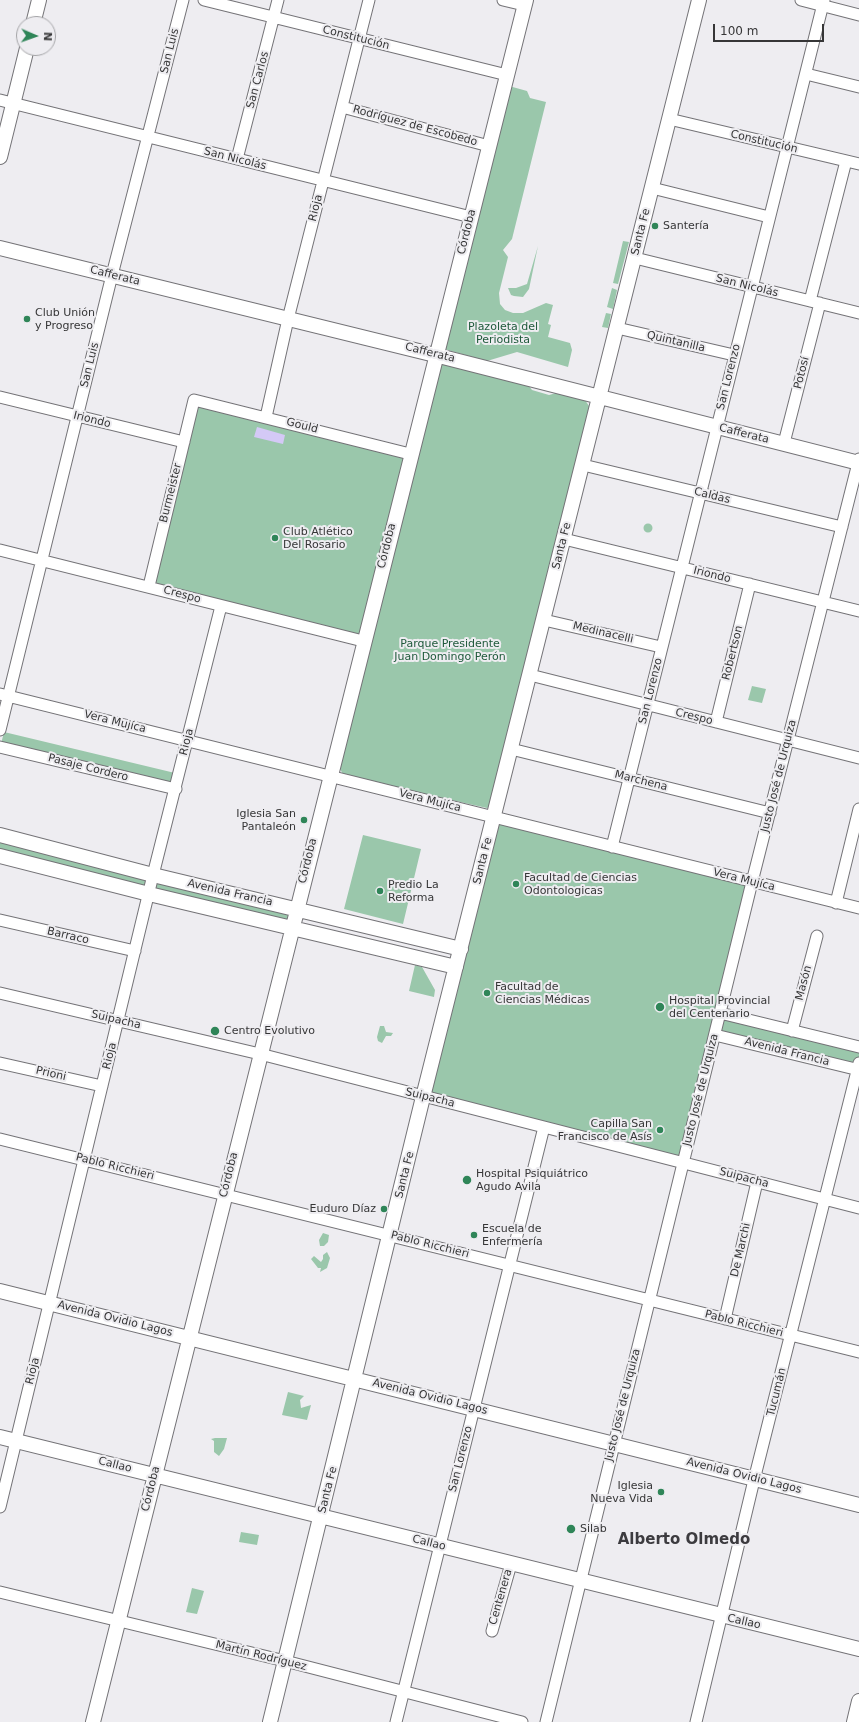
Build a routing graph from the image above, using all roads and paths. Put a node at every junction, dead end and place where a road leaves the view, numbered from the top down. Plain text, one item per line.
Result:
1 (39, 0) edge
2 (183, 0) edge
3 (204, 0) edge
4 (278, 0) edge
5 (369, 0) edge
6 (503, 0) edge
7 (699, 0) edge
8 (801, 0) edge
9 (525, 3) edge
10 (823, 3) edge
11 (859, 15) edge
12 (35, 16) edge
13 (274, 17) junction
14 (359, 38) junction
15 (24, 56) edge
16 (806, 74) junction
17 (507, 75) junction
18 (859, 87) edge
19 (7, 101) edge
20 (342, 107) junction
21 (669, 119) junction
22 (148, 136) junction
23 (489, 146) junction
24 (787, 148) junction
25 (0, 157) edge
26 (237, 159) junction
27 (846, 161) junction
28 (859, 164) edge
29 (323, 181) junction
30 (652, 188) junction
31 (471, 217) junction
32 (770, 217) junction
33 (0, 248) edge
34 (635, 258) junction
35 (112, 275) junction
36 (752, 287) junction
37 (815, 302) junction
38 (859, 313) edge
39 (288, 318) junction
40 (617, 328) junction
41 (435, 355) junction
42 (734, 355) junction
43 (0, 397) edge
44 (600, 397) junction
45 (194, 400) joint
46 (77, 417) junction
47 (266, 417) junction
48 (716, 426) junction
49 (184, 442) junction
50 (784, 444) junction
51 (410, 454) junction
52 (859, 461) edge
53 (583, 465) junction
54 (699, 493) junction
55 (842, 528) junction
56 (564, 538) junction
57 (0, 550) edge
58 (42, 561) junction
59 (681, 567) junction
60 (750, 584) junction
61 (148, 586) junction
62 (823, 602) junction
63 (221, 606) junction
64 (859, 611) edge
65 (544, 620) junction
66 (363, 641) junction
67 (661, 647) junction
68 (530, 675) junction
69 (4, 694) edge
70 (647, 705) junction
71 (716, 722) junction
72 (0, 730) edge
73 (188, 740) junction
74 (788, 740) junction
75 (0, 747) edge
76 (511, 749) junction
77 (859, 758) edge
78 (330, 776) junction
79 (629, 778) junction
80 (176, 789) junction
81 (859, 809) edge
82 (770, 813) junction
83 (494, 817) junction
84 (0, 835) edge
85 (612, 847) junction
86 (0, 856) edge
87 (153, 875) junction
88 (752, 882) junction
89 (149, 894) junction
90 (836, 902) junction
91 (859, 908) edge
92 (296, 909) junction
93 (0, 920) edge
94 (292, 927) junction
95 (817, 936) dead end
96 (461, 949) junction
97 (135, 951) junction
98 (456, 967) junction
99 (0, 993) edge
100 (720, 1013) junction
101 (118, 1021) junction
102 (792, 1031) junction
103 (715, 1035) junction
104 (859, 1047) edge
105 (260, 1054) junction
106 (0, 1063) edge
107 (858, 1068) edge
108 (102, 1086) junction
109 (423, 1097) junction
110 (544, 1127) junction
111 (0, 1139) edge
112 (84, 1160) junction
113 (684, 1162) junction
114 (757, 1182) junction
115 (224, 1194) junction
116 (825, 1200) junction
117 (859, 1208) edge
118 (390, 1236) junction
119 (510, 1266) junction
120 (0, 1291) edge
121 (650, 1300) junction
122 (50, 1303) junction
123 (725, 1319) junction
124 (792, 1335) junction
125 (189, 1337) junction
126 (859, 1352) edge
127 (355, 1379) junction
128 (474, 1409) junction
129 (0, 1437) edge
130 (16, 1441) junction
131 (614, 1443) junction
132 (155, 1475) junction
133 (754, 1480) junction
134 (859, 1505) edge
135 (0, 1507) edge
136 (321, 1517) junction
137 (440, 1546) junction
138 (511, 1564) junction
139 (580, 1581) junction
140 (0, 1592) edge
141 (722, 1616) junction
142 (118, 1622) junction
143 (492, 1631) dead end
144 (859, 1649) edge
145 (285, 1661) junction
146 (403, 1693) junction
147 (859, 1701) edge
148 (93, 1722) edge
149 (270, 1722) edge
150 (396, 1722) edge
151 (522, 1722) edge
152 (546, 1722) edge
153 (696, 1722) edge
154 (854, 1722) edge

1 - 12 main road
2 - 22 street, San Luis
3 - 13 street, Constitución
4 - 13 street, San Carlos
5 - 14 street, Rioja
6 - 9 street
7 - 21 main road, Santa Fe
8 - 10 street
9 - 17 main road, Córdoba
10 - 11 street
10 - 16 street, San Lorenzo
13 - 14 street, Constitución
13 - 26 street, San Carlos
14 - 17 street, Constitución
14 - 20 street, Rioja
15 - 19 main road
16 - 18 street
16 - 24 street, San Lorenzo
17 - 23 main road, Córdoba
19 - 22 street, San Nicolás
19 - 25 main road
20 - 23 street, Rodríguez de Escobedo
20 - 29 street, Rioja
21 - 24 street, Constitución
21 - 30 main road, Santa Fe
22 - 26 street, San Nicolás
22 - 35 street, San Luis
23 - 31 main road, Córdoba
24 - 27 street, Constitución
24 - 32 street, San Lorenzo
26 - 29 street, San Nicolás
27 - 28 street, Constitución
27 - 37 street, Potosí
29 - 31 street, San Nicolás
29 - 39 street, Rioja
30 - 32 street
30 - 34 main road, Santa Fe
31 - 41 main road, Córdoba
32 - 36 street, San Lorenzo
33 - 35 main road, Cafferata
34 - 36 street, San Nicolás
34 - 40 main road, Santa Fe
35 - 39 main road, Cafferata
35 - 46 street, San Luis
36 - 37 street, San Nicolás
36 - 42 street, San Lorenzo
37 - 38 street, San Nicolás
37 - 50 street, Potosí
39 - 41 main road, Cafferata
39 - 47 street, Rioja
40 - 42 street, Quintanilla
40 - 44 main road, Santa Fe
41 - 44 main road, Cafferata
41 - 51 main road, Córdoba
42 - 48 street, San Lorenzo
43 - 46 street, Iriondo
44 - 48 main road, Cafferata
44 - 53 main road, Santa Fe
45 - 47 street, Gould
45 - 49 street, Burmeister
46 - 49 street, Iriondo
46 - 58 street, San Luis
47 - 51 street, Gould
48 - 50 main road, Cafferata
48 - 54 street, San Lorenzo
49 - 61 street, Burmeister
50 - 52 main road, Cafferata
51 - 66 main road, Córdoba
52 - 55 street, Justo José de Urquiza
53 - 54 street, Caldas
53 - 56 main road, Santa Fe
54 - 55 street, Caldas
54 - 59 street, San Lorenzo
55 - 62 street, Justo José de Urquiza
56 - 59 street, Iriondo
56 - 65 main road, Santa Fe
57 - 58 street, Crespo
58 - 61 street, Crespo
58 - 69 street, San Luis
59 - 60 street, Iriondo
59 - 67 street, San Lorenzo
60 - 62 street, Iriondo
60 - 71 street, Robertson
61 - 63 street, Crespo
62 - 64 street, Iriondo
62 - 74 street, Justo José de Urquiza
63 - 66 street, Crespo
63 - 73 street, Rioja
65 - 67 street, Medinacelli
65 - 68 main road, Santa Fe
66 - 78 main road, Córdoba
67 - 70 street, San Lorenzo
68 - 70 street, Crespo
68 - 76 main road, Santa Fe
69 - 72 street, San Luis
69 - 73 street, Vera Mujíca
70 - 71 street, Crespo
70 - 79 street, San Lorenzo
71 - 74 street, Crespo
73 - 78 street, Vera Mujíca
73 - 80 street, Rioja
74 - 77 street, Crespo
74 - 82 street, Justo José de Urquiza
75 - 80 street, Pasaje Cordero
76 - 79 street, Marchena
76 - 83 main road, Santa Fe
78 - 83 street, Vera Mujíca
78 - 92 main road, Córdoba
79 - 82 street, Marchena
79 - 85 street, San Lorenzo
80 - 87 street, Rioja
81 - 90 street
82 - 88 street, Justo José de Urquiza
83 - 85 street, Vera Mujíca
83 - 96 main road, Santa Fe
84 - 87 main road, Avenida Francia
85 - 88 street, Vera Mujíca
86 - 89 main road, Avenida Francia
87 - 89 street, Rioja
87 - 92 main road, Avenida Francia
88 - 90 street, Vera Mujíca
88 - 100 street, Justo José de Urquiza
89 - 94 main road, Avenida Francia
89 - 97 street, Rioja
90 - 91 street, Vera Mujíca
92 - 94 main road, Córdoba
92 - 96 main road, Avenida Francia
93 - 97 street, Barraco
94 - 98 main road, Avenida Francia
94 - 105 main road, Córdoba
95 - 102 street, Masón
96 - 98 main road, Santa Fe
97 - 101 street, Rioja
98 - 109 main road, Santa Fe
99 - 101 street, Suipacha
100 - 102 street, Avenida Francia
100 - 103 street, Justo José de Urquiza
101 - 105 street, Suipacha
101 - 108 street, Rioja
102 - 104 street, Avenida Francia
103 - 107 street, Avenida Francia
103 - 113 street, Justo José de Urquiza
105 - 109 street, Suipacha
105 - 115 main road, Córdoba
106 - 108 street, Prioni
107 - 116 street, Tucumán
108 - 112 street, Rioja
109 - 110 street, Suipacha
109 - 118 main road, Santa Fe
110 - 113 street, Suipacha
110 - 119 street, San Lorenzo
111 - 112 street, Pablo Ricchieri
112 - 115 street, Pablo Ricchieri
112 - 122 street, Rioja
113 - 114 street, Suipacha
113 - 121 street, Justo José de Urquiza
114 - 116 street, Suipacha
114 - 123 street, De Marchi
115 - 118 street, Pablo Ricchieri
115 - 125 main road, Córdoba
116 - 117 street, Suipacha
116 - 124 street, Tucumán
118 - 119 street, Pablo Ricchieri
118 - 127 main road, Santa Fe
119 - 121 street, Pablo Ricchieri
119 - 128 street, San Lorenzo
120 - 122 main road, Avenida Ovidio Lagos
121 - 123 street, Pablo Ricchieri
121 - 131 street, Justo José de Urquiza
122 - 125 main road, Avenida Ovidio Lagos
122 - 130 street, Rioja
123 - 124 street, Pablo Ricchieri
124 - 126 street, Pablo Ricchieri
124 - 133 street, Tucumán
125 - 127 main road, Avenida Ovidio Lagos
125 - 132 main road, Córdoba
127 - 128 main road, Avenida Ovidio Lagos
127 - 136 main road, Santa Fe
128 - 131 main road, Avenida Ovidio Lagos
128 - 137 street, San Lorenzo
129 - 130 main road, Callao
130 - 132 main road, Callao
130 - 135 street, Rioja
131 - 133 main road, Avenida Ovidio Lagos
131 - 139 street, Justo José de Urquiza
132 - 136 main road, Callao
132 - 142 main road, Córdoba
133 - 134 main road, Avenida Ovidio Lagos
133 - 141 street, Tucumán
136 - 137 main road, Callao
136 - 145 main road, Santa Fe
137 - 138 main road, Callao
137 - 146 street, San Lorenzo
138 - 139 main road, Callao
138 - 143 street, Centenera
139 - 141 main road, Callao
139 - 152 street, Justo José de Urquiza
140 - 142 street, Martín Rodríguez
141 - 144 main road, Callao
141 - 153 street, Tucumán
142 - 145 street, Martín Rodríguez
142 - 148 main road, Córdoba
145 - 146 street, Martín Rodríguez
145 - 149 main road, Santa Fe
146 - 150 street, San Lorenzo
146 - 151 street, Martín Rodríguez
147 - 154 main road

